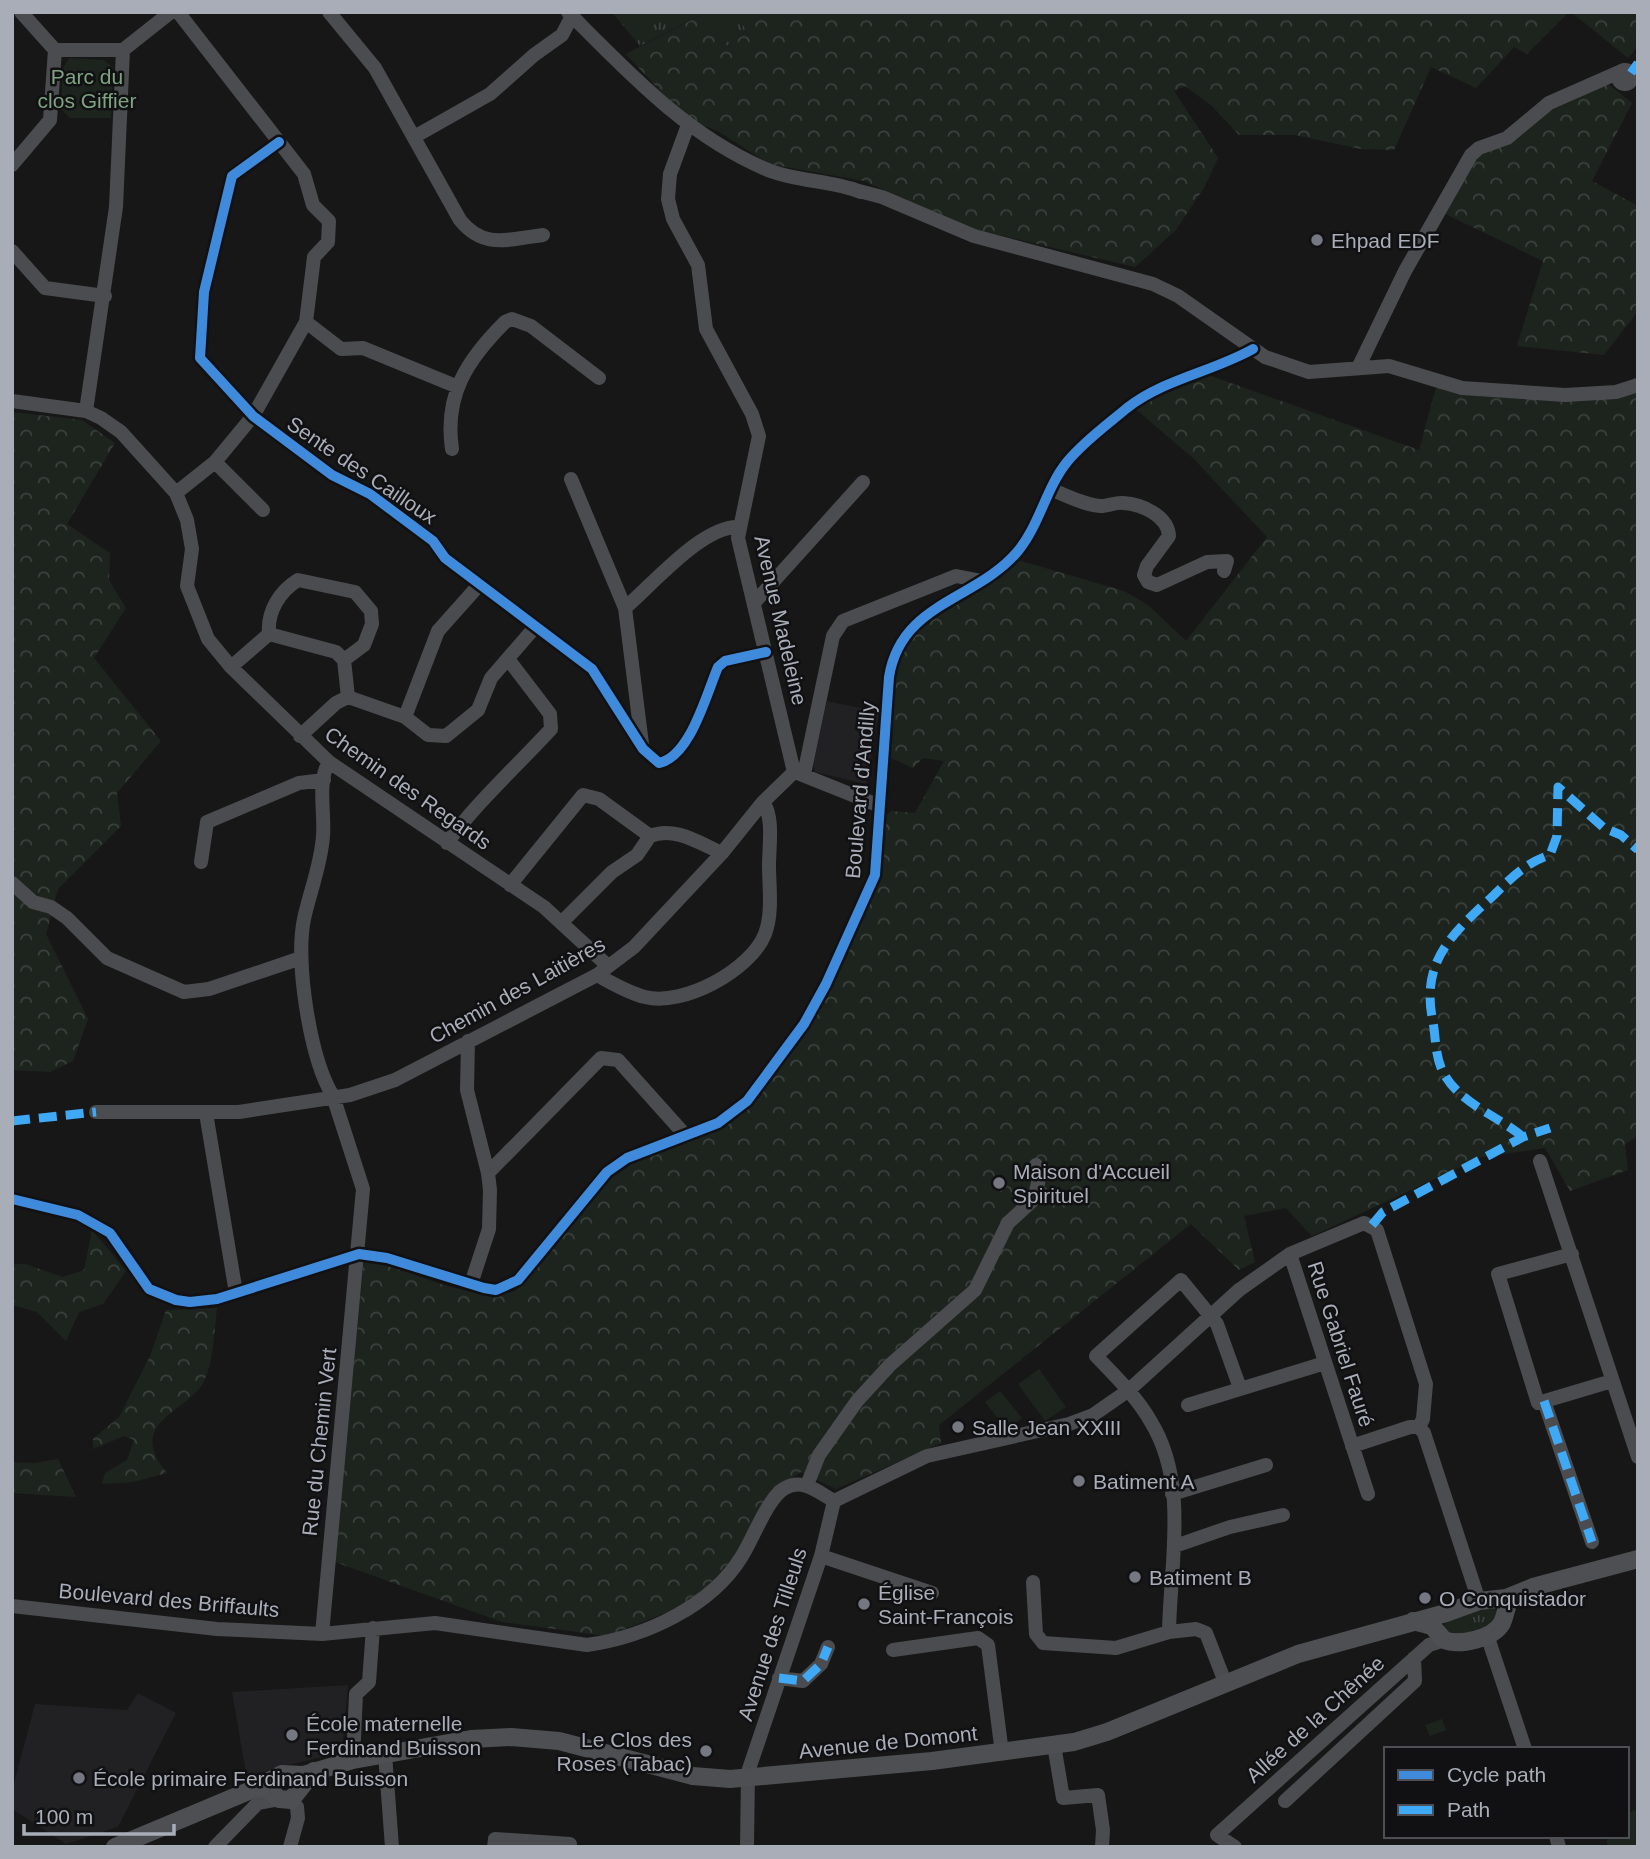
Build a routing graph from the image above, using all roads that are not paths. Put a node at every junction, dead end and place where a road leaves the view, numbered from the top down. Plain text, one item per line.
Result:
1 (21, 12) edge
2 (171, 12) edge
3 (177, 12) edge
4 (329, 12) edge
5 (570, 14) edge
6 (55, 50) junction
7 (123, 50) junction
8 (1628, 72) edge
9 (694, 128) junction
10 (414, 137) junction
11 (279, 142) junction
12 (12, 165) edge
13 (855, 190) junction
14 (543, 235) dead end
15 (12, 251) edge
16 (1094, 268) junction
17 (104, 296) junction
18 (306, 322) junction
19 (1252, 349) junction
20 (1358, 368) junction
21 (599, 378) dead end
22 (1638, 385) edge
23 (458, 387) junction
24 (12, 401) edge
25 (86, 411) junction
26 (253, 416) junction
27 (453, 449) dead end
28 (215, 462) junction
29 (570, 479) dead end
30 (863, 482) dead end
31 (1052, 490) junction
32 (176, 493) junction
33 (263, 510) dead end
34 (739, 527) junction
35 (1224, 571) dead end
36 (982, 581) junction
37 (479, 585) junction
38 (754, 603) junction
39 (625, 608) junction
40 (536, 626) junction
41 (269, 634) junction
42 (766, 652) junction
43 (508, 659) junction
44 (344, 660) junction
45 (231, 667) junction
46 (348, 697) junction
47 (405, 717) junction
48 (300, 736) junction
49 (643, 749) junction
50 (329, 762) junction
51 (799, 773) junction
52 (324, 780) junction
53 (763, 802) junction
54 (880, 806) junction
55 (650, 836) junction
56 (447, 843) junction
57 (722, 853) junction
58 (201, 862) dead end
59 (12, 883) edge
60 (510, 885) junction
61 (563, 921) junction
62 (301, 958) junction
63 (603, 970) junction
64 (468, 1041) junction
65 (333, 1096) junction
66 (96, 1112) dead end
67 (205, 1114) junction
68 (686, 1136) junction
69 (1540, 1161) dead end
70 (1036, 1165) dead end
71 (488, 1173) junction
72 (12, 1199) edge
73 (359, 1254) junction
74 (1290, 1254) junction
75 (1572, 1254) junction
76 (471, 1284) junction
77 (236, 1293) junction
78 (1211, 1314) junction
79 (1325, 1363) junction
80 (1612, 1381) junction
81 (1240, 1388) junction
82 (1129, 1390) junction
83 (1544, 1401) junction
84 (1188, 1405) dead end
85 (1419, 1427) junction
86 (1352, 1446) junction
87 (1638, 1457) edge
88 (1266, 1465) dead end
89 (807, 1485) junction
90 (1172, 1494) junction
91 (1368, 1494) dead end
92 (834, 1501) junction
93 (1283, 1515) dead end
94 (1592, 1542) dead end
95 (1175, 1546) junction
96 (821, 1556) junction
97 (1638, 1559) edge
98 (1033, 1582) dead end
99 (932, 1593) dead end
100 (1492, 1605) junction
101 (12, 1606) edge
102 (373, 1629) junction
103 (1169, 1632) junction
104 (1440, 1632) junction
105 (322, 1634) junction
106 (1487, 1635) junction
107 (828, 1647) dead end
108 (892, 1650) dead end
109 (1414, 1658) junction
110 (779, 1678) junction
111 (1225, 1682) junction
112 (1054, 1745) junction
113 (1524, 1747) edge
114 (1002, 1753) junction
115 (385, 1754) junction
116 (353, 1760) junction
117 (746, 1779) junction
118 (284, 1792) junction
119 (1285, 1801) dead end
120 (570, 1844) dead end
121 (114, 1847) edge
122 (215, 1847) edge
123 (290, 1847) edge
124 (392, 1847) edge
125 (494, 1847) edge
126 (747, 1847) edge
127 (1102, 1847) edge
128 (1235, 1847) edge

1 - 6 street
2 - 7 street
3 - 11 street
4 - 10 street
5 - 9 street
5 - 10 street
6 - 7 street
6 - 12 street
7 - 17 street
8 - 20 street
9 - 13 street
9 - 34 street, Avenue Madeleine
10 - 14 street
11 - 18 street
11 - 26 street, Sente des Cailloux
13 - 16 street
13 - 16 street
15 - 17 street
16 - 19 street
17 - 25 street
18 - 23 street
18 - 26 street
19 - 20 street
19 - 31 street, Boulevard d'Andilly
20 - 22 street
21 - 23 street
23 - 27 street
24 - 25 street, Chemin des Regards
25 - 32 street, Chemin des Regards
26 - 28 street
26 - 37 street, Sente des Cailloux
28 - 32 street
28 - 33 street
29 - 39 street
30 - 38 street
31 - 35 street
31 - 36 street, Boulevard d'Andilly
32 - 45 street, Chemin des Regards
34 - 38 street, Avenue Madeleine
34 - 39 street
36 - 51 street
36 - 54 street, Boulevard d'Andilly
37 - 40 street, Sente des Cailloux
37 - 47 street
38 - 42 street, Avenue Madeleine
39 - 49 street
40 - 43 street
40 - 49 street, Sente des Cailloux
41 - 44 street
41 - 44 street
41 - 45 street
42 - 49 street
42 - 51 street, Avenue Madeleine
43 - 47 street
43 - 56 street
44 - 46 street
45 - 48 street, Chemin des Regards
46 - 47 street
46 - 48 street
48 - 50 street, Chemin des Regards
50 - 52 street, Rue du Chemin Vert
50 - 56 street, Chemin des Regards
51 - 53 street, Chemin des Laitières
51 - 54 street
52 - 58 street
52 - 62 street, Rue du Chemin Vert
53 - 57 street, Chemin des Laitières
53 - 63 street
54 - 68 street, Boulevard d'Andilly
55 - 57 street
55 - 60 street
55 - 61 street
56 - 60 street, Chemin des Regards
57 - 63 street, Chemin des Laitières
59 - 62 street
60 - 61 street, Chemin des Regards
61 - 63 street, Chemin des Regards
62 - 65 street, Rue du Chemin Vert
63 - 64 street, Chemin des Laitières
64 - 65 street, Chemin des Laitières
64 - 71 street
65 - 67 street, Chemin des Laitières
65 - 73 street, Rue du Chemin Vert
66 - 67 street, Chemin des Laitières
67 - 77 street
68 - 71 street
68 - 76 street, Boulevard d'Andilly
69 - 75 street
70 - 89 street
71 - 76 street
72 - 77 street, Boulevard d'Andilly
73 - 76 street, Boulevard d'Andilly
73 - 77 street, Boulevard d'Andilly
73 - 105 street, Rue du Chemin Vert
74 - 78 street
74 - 79 street, Rue Gabriel Fauré
74 - 85 street
75 - 80 street
75 - 83 street
78 - 81 street
78 - 82 street
78 - 82 street
79 - 81 street
79 - 86 street, Rue Gabriel Fauré
80 - 83 street
80 - 87 street
81 - 84 street
82 - 90 street
82 - 92 street
83 - 94 street
85 - 86 street, Rue Gabriel Fauré
85 - 100 street
86 - 91 street, Rue Gabriel Fauré
88 - 90 street
89 - 92 street
89 - 102 street, Boulevard des Briffaults
90 - 95 street
92 - 96 street, Avenue des Tilleuls
93 - 95 street
95 - 103 street
96 - 99 street
96 - 110 street, Avenue des Tilleuls
97 - 100 main road
98 - 103 street
100 - 104 main road
100 - 106 main road
101 - 105 street, Boulevard des Briffaults
102 - 105 street, Boulevard des Briffaults
102 - 116 street
103 - 111 street
104 - 106 main road
104 - 109 street, Allée de la Chênée
104 - 111 main road, Avenue de Domont
106 - 113 street
107 - 110 street
108 - 114 street
109 - 119 street
109 - 128 street, Allée de la Chênée
110 - 117 street, Avenue des Tilleuls
111 - 112 main road, Avenue de Domont
112 - 114 main road, Avenue de Domont
112 - 127 street
114 - 117 main road, Avenue de Domont
115 - 116 main road, Avenue de Domont
115 - 117 main road, Avenue de Domont
115 - 124 street
116 - 118 main road, Avenue de Domont
117 - 126 street, Avenue des Tilleuls
118 - 121 main road
118 - 122 street
118 - 123 street
120 - 125 street

